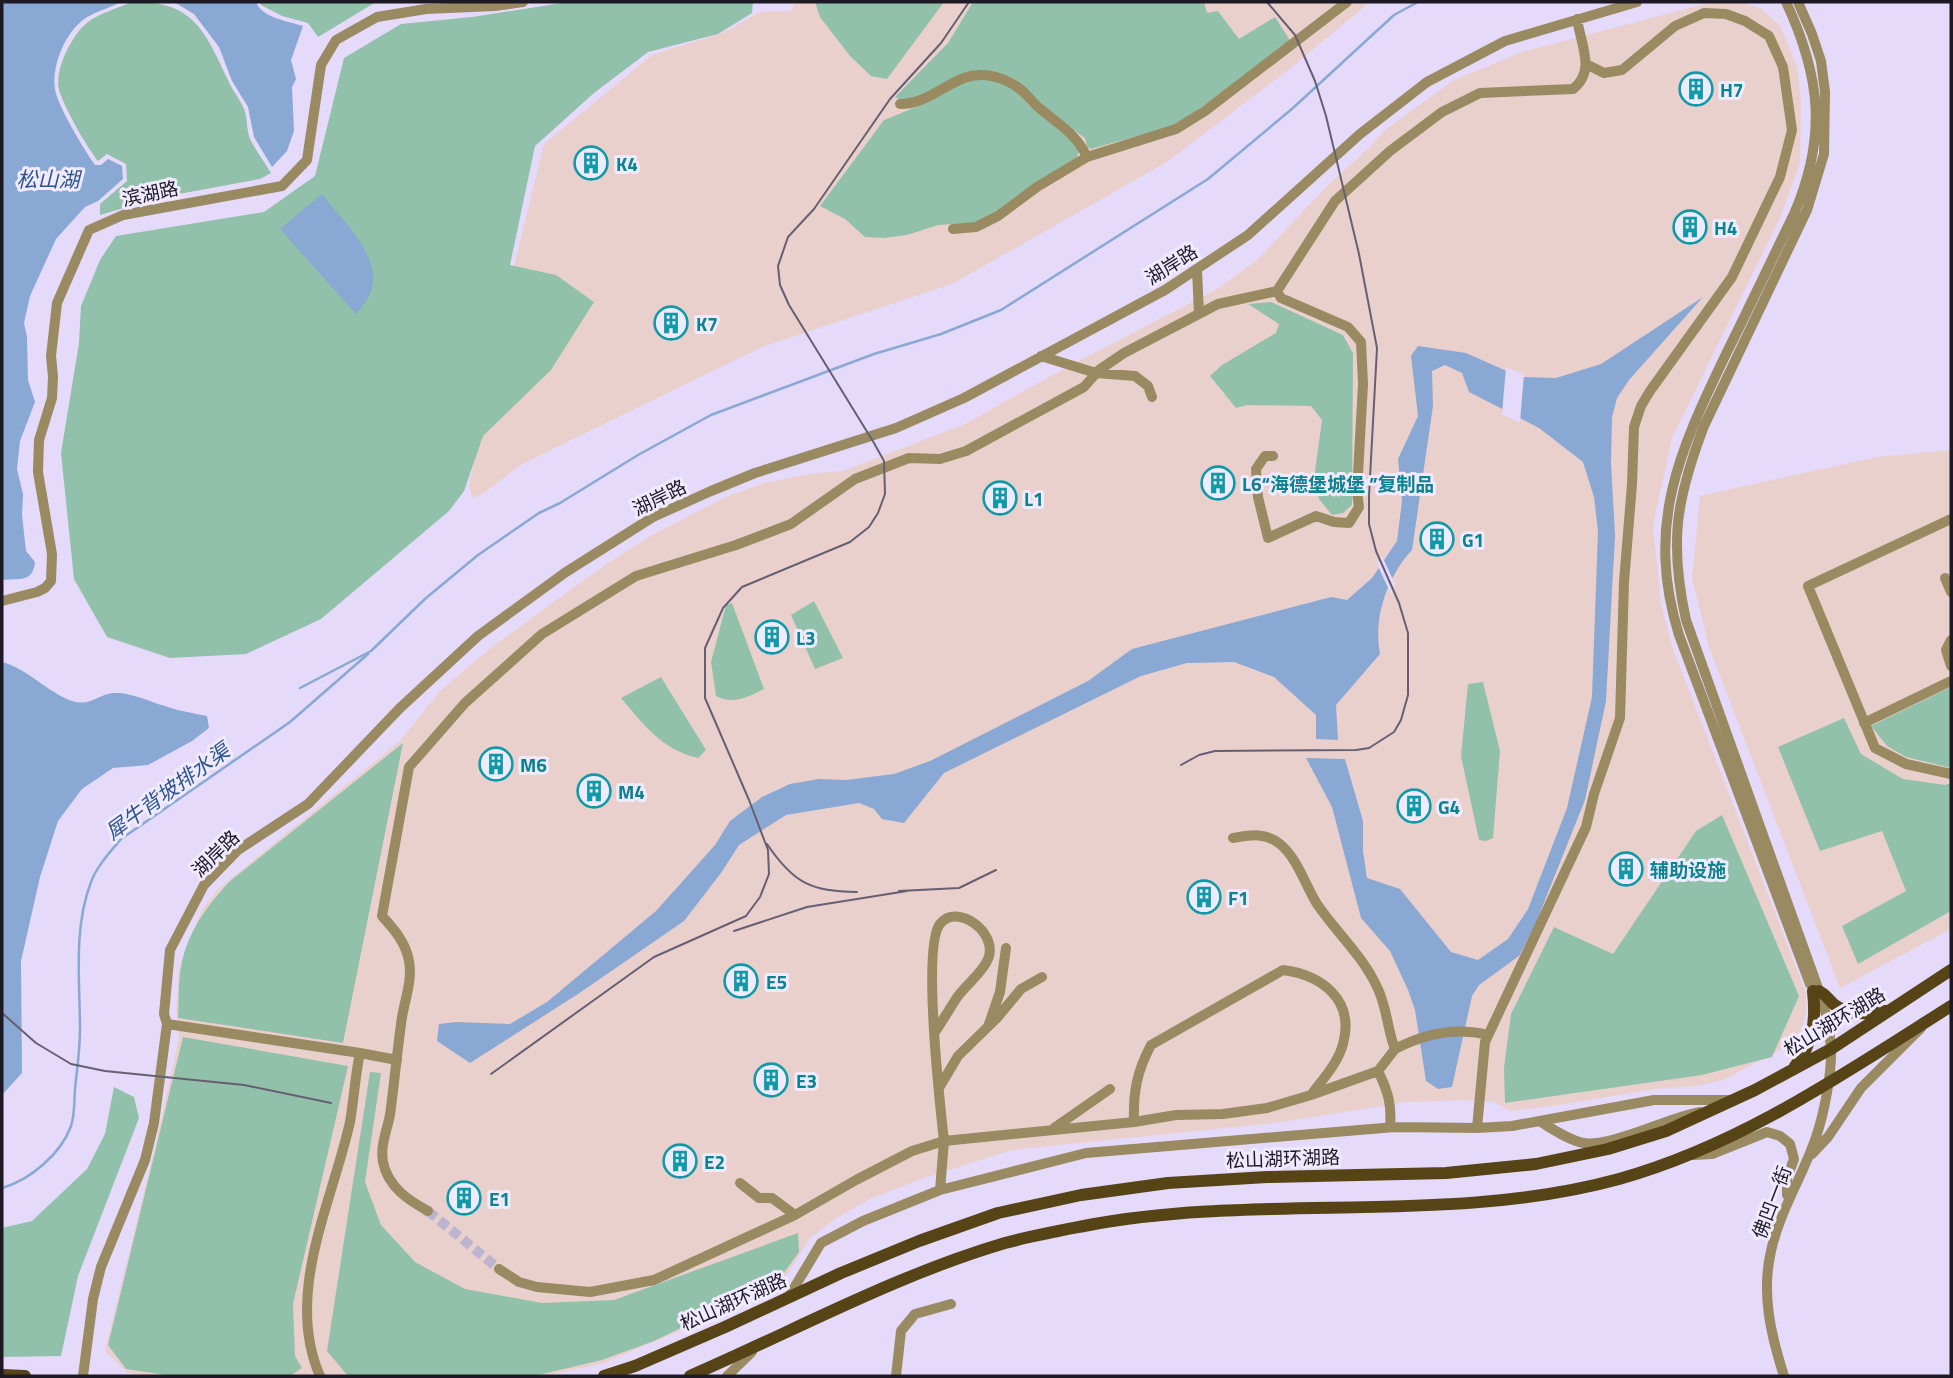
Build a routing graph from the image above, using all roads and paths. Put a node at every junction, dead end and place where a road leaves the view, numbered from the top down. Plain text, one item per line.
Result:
1 (523, 2) edge
2 (1347, 2) edge
3 (1637, 2) edge
4 (1783, 2) edge
5 (1798, 7) edge
6 (1577, 19) junction
7 (1586, 64) junction
8 (900, 104) dead end
9 (1087, 157) junction
10 (953, 229) dead end
11 (1197, 270) junction
12 (1277, 291) junction
13 (1199, 314) junction
14 (1041, 356) junction
15 (1096, 373) junction
16 (1152, 397) dead end
17 (1273, 456) dead end
18 (1951, 519) edge
19 (1945, 578) dead end
20 (1951, 592) edge
21 (2, 601) edge
22 (1951, 640) edge
23 (1951, 666) edge
24 (1951, 681) edge
25 (1864, 723) junction
26 (1951, 774) edge
27 (1234, 838) dead end
28 (1006, 948) dead end
29 (1951, 970) edge
30 (1042, 977) dead end
31 (1816, 991) junction
32 (1951, 1006) edge
33 (1890, 1010) junction
34 (1928, 1020) junction
35 (167, 1024) junction
36 (987, 1028) junction
37 (935, 1032) junction
38 (1488, 1035) junction
39 (1395, 1049) junction
40 (1828, 1050) junction
41 (360, 1053) junction
42 (397, 1060) junction
43 (1792, 1069) junction
44 (1378, 1071) junction
45 (1828, 1084) junction
46 (939, 1089) junction
47 (1110, 1089) dead end
48 (1311, 1096) junction
49 (1734, 1100) junction
50 (1711, 1110) junction
51 (1539, 1121) junction
52 (1134, 1122) junction
53 (1390, 1127) junction
54 (1477, 1128) junction
55 (1050, 1131) junction
56 (944, 1141) junction
57 (1690, 1155) junction
58 (1806, 1159) junction
59 (740, 1183) dead end
60 (940, 1190) junction
61 (1787, 1201) junction
62 (428, 1211) tunnel mouth
63 (795, 1215) junction
64 (499, 1269) tunnel mouth
65 (788, 1298) junction
66 (951, 1304) dead end
67 (764, 1343) junction
68 (2, 1375) edge
69 (25, 1376) edge
70 (83, 1376) edge
71 (320, 1376) edge
72 (604, 1376) edge
73 (690, 1376) edge
74 (727, 1376) edge
75 (896, 1376) edge
76 (1784, 1376) edge

1 - 21 street, 滨湖路
2 - 9 street
3 - 6 street, 湖岸路
4 - 5 street, 佛凹一街
5 - 31 street, 佛凹一街
6 - 7 street
6 - 11 street, 湖岸路
7 - 12 street
7 - 38 street
8 - 9 street
9 - 10 street
11 - 13 street
11 - 14 street, 湖岸路
12 - 13 street
12 - 17 street
13 - 15 street
14 - 15 street
14 - 35 street, 湖岸路
15 - 16 street
15 - 42 street
18 - 25 street
19 - 20 street
22 - 23 street
24 - 25 street
25 - 26 street
27 - 39 street
28 - 36 street
29 - 33 main road, 松山湖环湖路
30 - 36 street
31 - 33 main road
31 - 40 street, 佛凹一街
31 - 43 main road
32 - 34 main road
33 - 40 main road, 松山湖环湖路
34 - 45 main road
34 - 58 street
35 - 41 street
35 - 70 street, 湖岸路
36 - 46 street
37 - 37 street
37 - 46 street
38 - 39 street
38 - 54 street
39 - 44 street
40 - 43 main road, 松山湖环湖路
40 - 45 street, 佛凹一街
41 - 42 street
41 - 71 street
42 - 62 street
43 - 49 main road, 松山湖环湖路
44 - 48 street
44 - 53 street
45 - 57 main road
45 - 58 street, 佛凹一街
46 - 56 street
47 - 55 street
48 - 52 street
48 - 52 street
49 - 50 main road, 松山湖环湖路
49 - 51 street
50 - 51 street
50 - 65 main road, 松山湖环湖路
51 - 54 street
52 - 55 street
53 - 54 street
53 - 60 street
55 - 56 street
56 - 60 street
56 - 63 street
57 - 61 street
57 - 67 main road
58 - 61 street, 佛凹一街
59 - 63 street
60 - 65 street
61 - 76 street, 佛凹一街
63 - 64 street
65 - 72 main road, 松山湖环湖路
66 - 75 street
67 - 73 main road
67 - 74 street
68 - 69 main road

